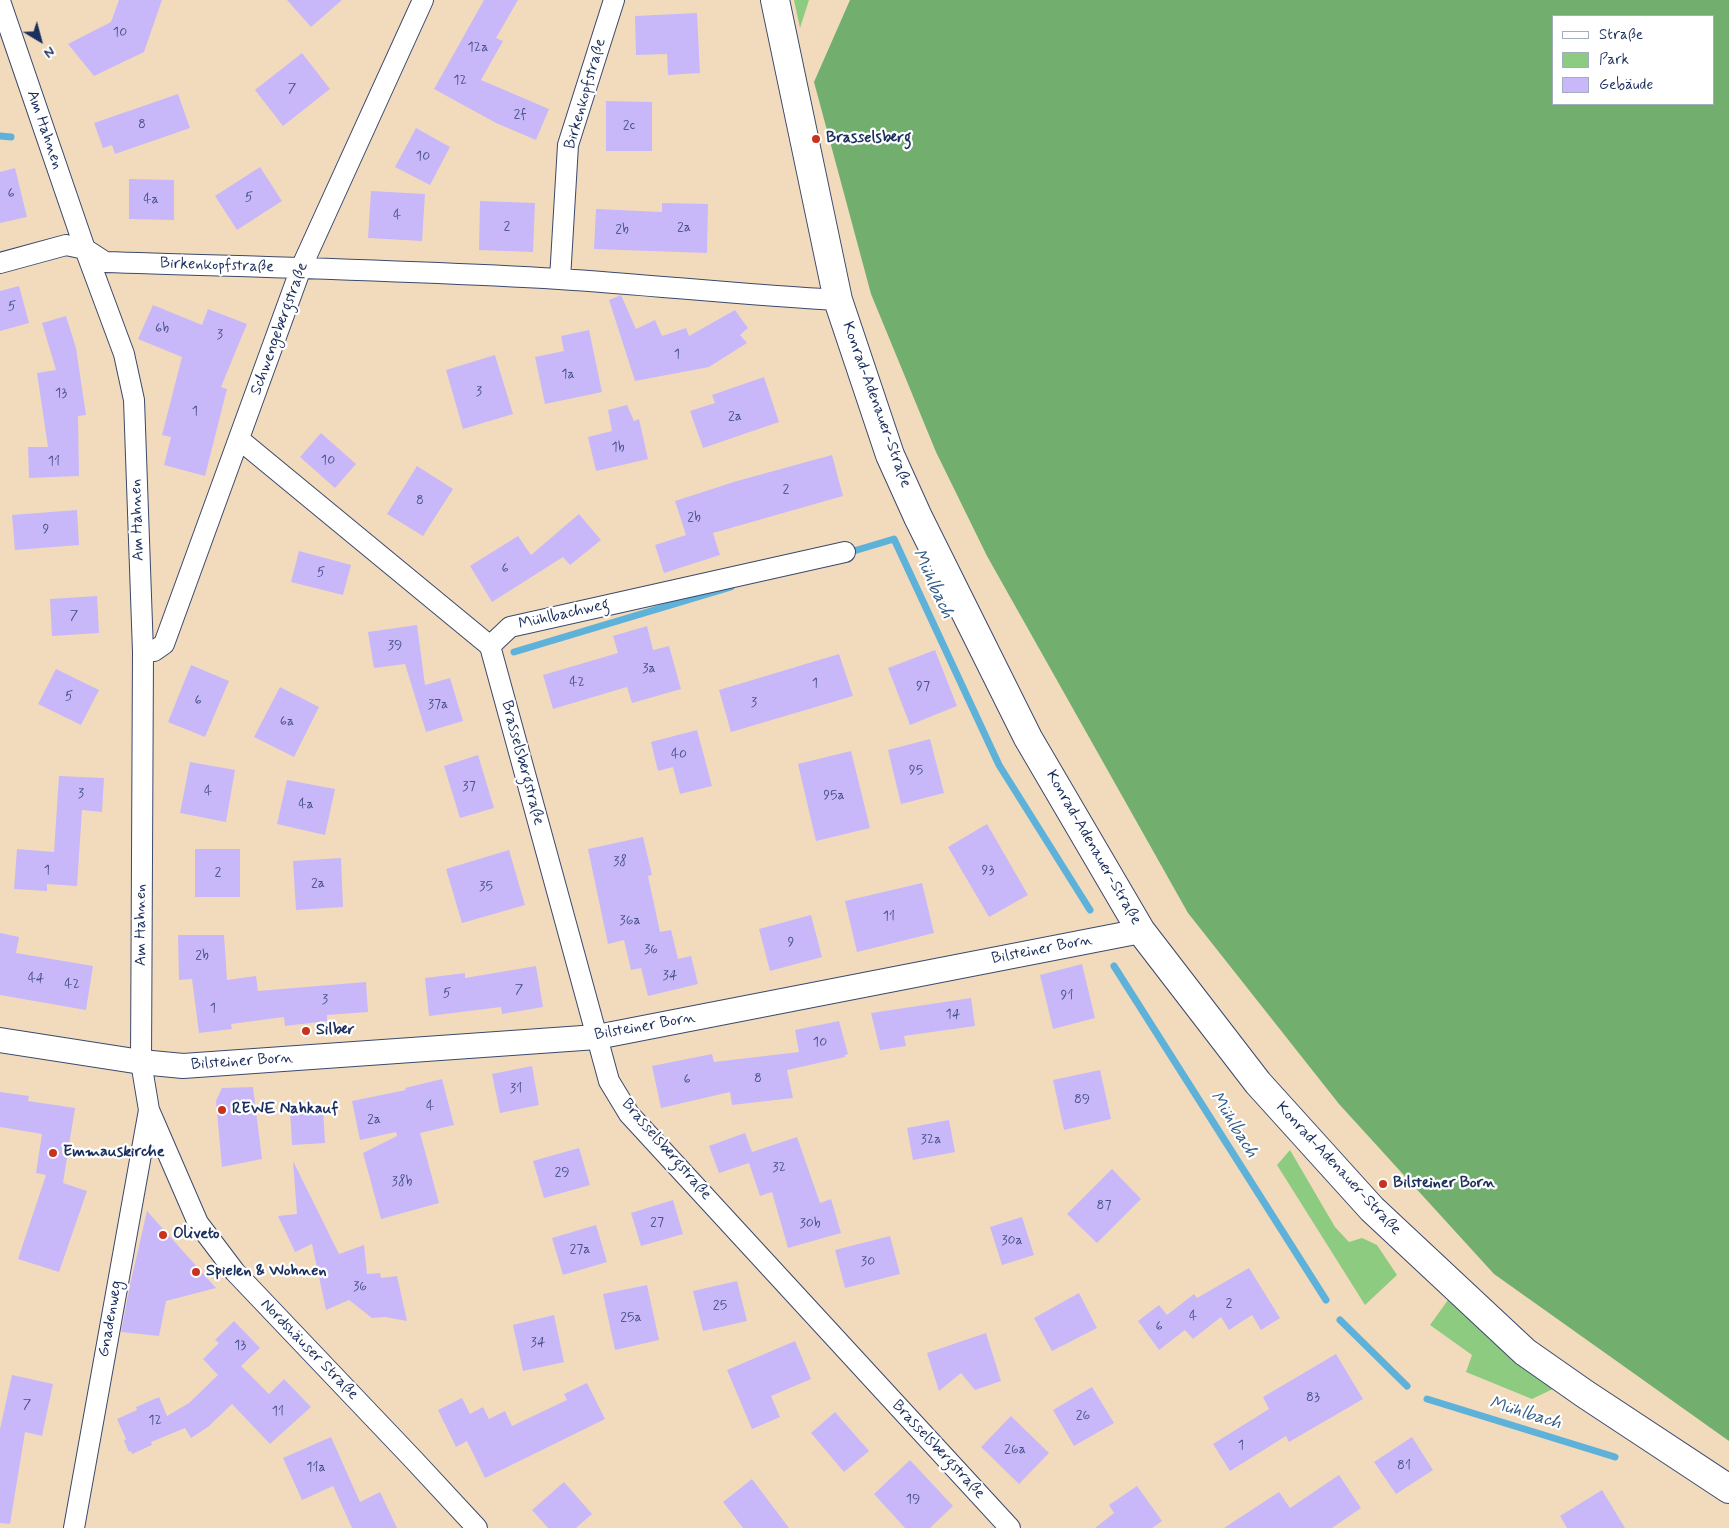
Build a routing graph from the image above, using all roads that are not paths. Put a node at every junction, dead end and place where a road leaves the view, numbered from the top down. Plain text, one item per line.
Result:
1 (423, 0) edge
2 (614, 0) edge
3 (775, 0) edge
4 (0, 1) edge
5 (85, 249) junction
6 (0, 263) edge
7 (301, 268) junction
8 (560, 279) junction
9 (838, 300) junction
10 (240, 440) junction
11 (844, 552) dead end
12 (490, 646) junction
13 (143, 652) junction
14 (1141, 932) junction
15 (597, 1037) junction
16 (0, 1040) edge
17 (141, 1062) junction
18 (149, 1110) junction
19 (1729, 1489) edge
20 (74, 1528) edge
21 (477, 1528) edge
22 (1010, 1528) edge

1 - 7 street, Schwengebergstraße
2 - 8 street, Birkenkopfstraße
3 - 9 main road, Konrad-Adenauer-Straße
4 - 5 street, Am Hahnen
5 - 6 street, Birkenkopfstraße
5 - 7 street, Birkenkopfstraße
5 - 13 street, Am Hahnen
7 - 8 street, Birkenkopfstraße
7 - 10 street, Schwengebergstraße
8 - 9 street, Birkenkopfstraße
9 - 14 main road, Konrad-Adenauer-Straße
10 - 12 street
10 - 13 street, Schwengebergstraße
11 - 12 street, Mühlbachweg
12 - 15 street, Brasselsbergstraße
13 - 17 street, Am Hahnen
14 - 15 street, Bilsteiner Born
14 - 19 main road, Konrad-Adenauer-Straße
15 - 17 street, Bilsteiner Born
15 - 22 street, Brasselsbergstraße
16 - 17 street
17 - 18 street, Nordshäuser Straße
18 - 20 street, Gnadenweg
18 - 21 street, Nordshäuser Straße

